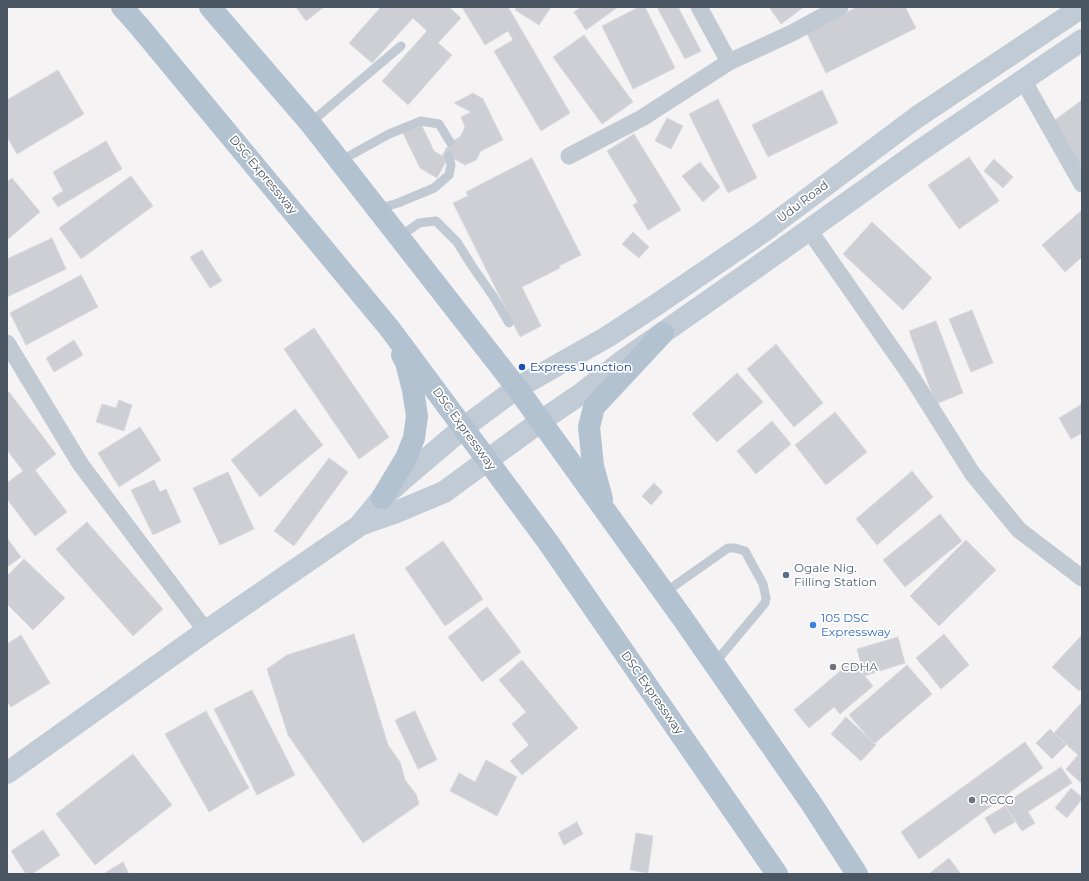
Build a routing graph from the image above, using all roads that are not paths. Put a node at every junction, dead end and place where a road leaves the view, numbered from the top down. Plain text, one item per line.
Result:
1 (122, 7) edge
2 (210, 7) edge
3 (699, 7) edge
4 (840, 7) edge
5 (1082, 7) edge
6 (1082, 40) edge
7 (401, 46) dead end
8 (729, 62) junction
9 (1023, 80) junction
10 (310, 123) junction
11 (450, 142) dead end
12 (449, 156) dead end
13 (569, 156) dead end
14 (340, 162) junction
15 (1082, 184) edge
16 (377, 209) junction
17 (809, 230) junction
18 (400, 237) junction
19 (509, 323) dead end
20 (390, 329) junction
21 (663, 333) junction
22 (7, 343) edge
23 (517, 388) junction
24 (541, 421) junction
25 (463, 428) junction
26 (487, 461) junction
27 (382, 498) junction
28 (606, 514) junction
29 (358, 526) junction
30 (1082, 578) edge
31 (664, 593) junction
32 (206, 632) junction
33 (714, 664) junction
34 (7, 773) edge
35 (777, 874) edge
36 (857, 874) edge

1 - 20 main road, DSC Expressway
2 - 10 main road
3 - 8 street
4 - 8 street
5 - 23 main road, Udu Road
6 - 9 main road
7 - 10 lane
8 - 13 street
9 - 15 street
9 - 17 main road
10 - 14 main road
11 - 14 lane
12 - 16 lane
14 - 16 main road
16 - 18 main road
17 - 21 main road
17 - 30 street
18 - 19 lane
18 - 23 main road
20 - 25 main road, DSC Expressway
20 - 27 main road
21 - 24 main road
21 - 28 main road
22 - 32 street
23 - 24 main road
23 - 25 main road, Udu Road
24 - 26 main road
24 - 28 main road
25 - 26 main road, DSC Expressway
25 - 27 main road, Udu Road
26 - 29 main road
26 - 35 main road, DSC Expressway
27 - 29 main road, Udu Road
28 - 31 main road
29 - 32 main road
31 - 33 main road
31 - 33 lane
32 - 34 main road
33 - 36 main road

